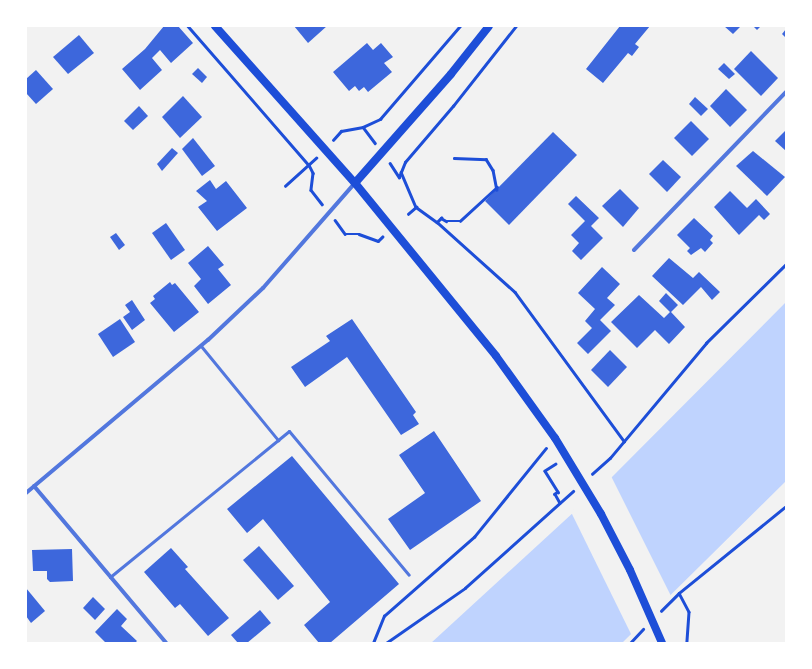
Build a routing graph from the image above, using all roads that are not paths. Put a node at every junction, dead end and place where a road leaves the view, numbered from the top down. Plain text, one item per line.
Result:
1 (215, 26) edge
2 (490, 26) edge
3 (786, 92) edge
4 (355, 182) junction
5 (634, 250) dead end
6 (201, 346) junction
7 (278, 440) junction
8 (34, 486) junction
9 (26, 493) edge
10 (409, 575) dead end
11 (110, 577) junction
12 (166, 643) edge
13 (662, 643) edge

1 - 4 main road
2 - 4 main road
3 - 5 street
4 - 6 street
4 - 13 main road
6 - 7 lane
6 - 8 street
7 - 10 lane
7 - 11 lane
8 - 9 street
8 - 11 street
11 - 12 street

